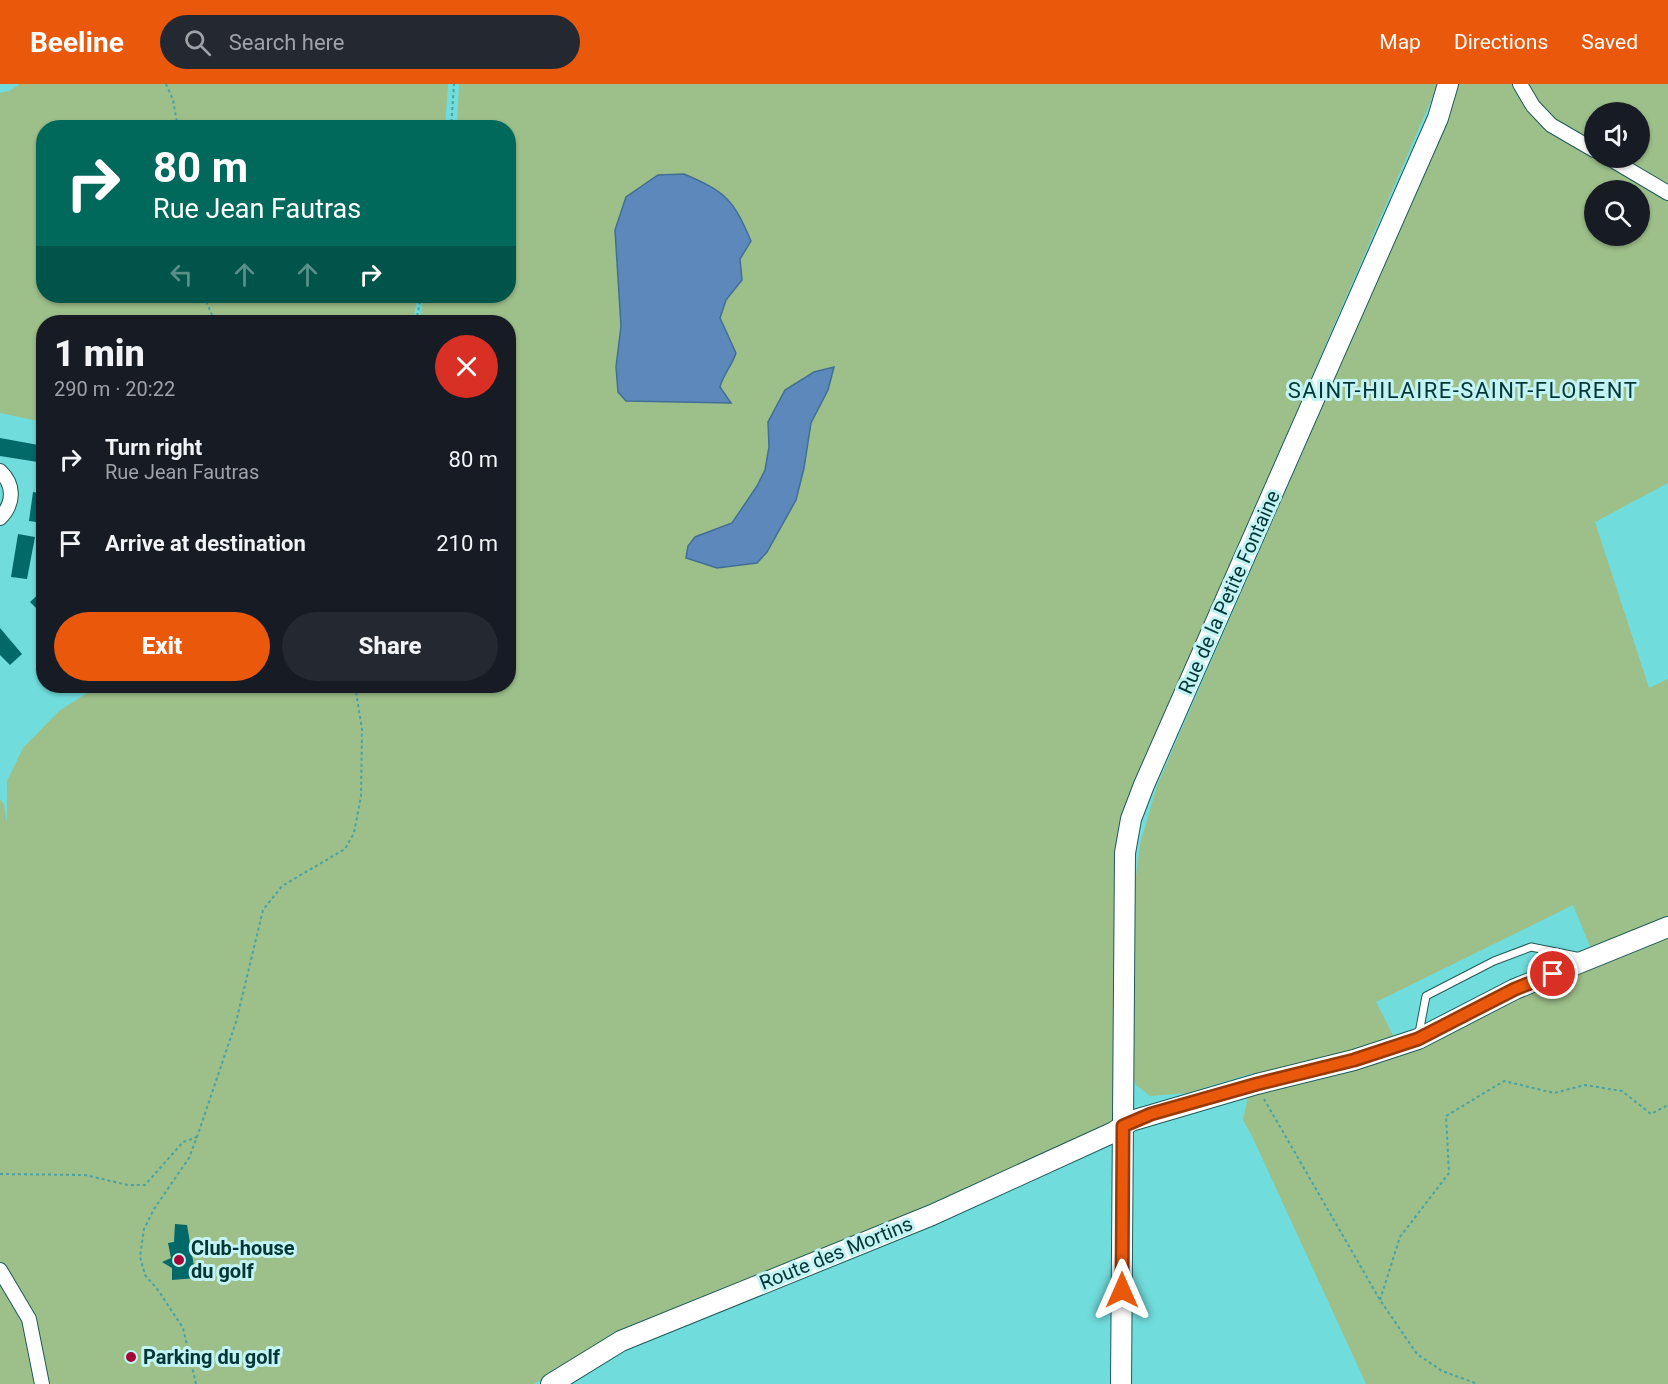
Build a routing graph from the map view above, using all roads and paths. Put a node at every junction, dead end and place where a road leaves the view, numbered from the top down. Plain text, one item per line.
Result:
1 (166, 84) edge
2 (454, 84) edge
3 (1448, 84) edge
4 (1522, 85) edge
5 (177, 120) edge
6 (452, 120) edge
7 (1584, 144) edge
8 (1626, 168) edge
9 (1668, 193) edge
10 (0, 471) edge
11 (0, 518) edge
12 (356, 693) edge
13 (1668, 927) edge
14 (1591, 959) junction
15 (1418, 1039) junction
16 (1257, 1084) junction
17 (1668, 1105) edge
18 (1123, 1126) junction
19 (197, 1137) junction
20 (0, 1174) edge
21 (0, 1270) edge
22 (7, 1293) edge
23 (1380, 1300) junction
24 (42, 1384) edge
25 (196, 1384) edge
26 (550, 1384) edge
27 (1121, 1384) edge
28 (1478, 1384) edge

1 - 5 path
2 - 6 path
3 - 18 street, Rue de la Petite Fontaine
4 - 7 street
8 - 9 street
10 - 11 street
12 - 19 path
13 - 14 street, Route des Mortins
14 - 15 street, Route des Mortins
14 - 15 lane
15 - 16 street, Route des Mortins
16 - 18 street, Route des Mortins
16 - 23 path
17 - 23 path
18 - 26 street, Route des Mortins
18 - 27 street, Rue de la Petite Fontaine
19 - 20 path
19 - 25 path
21 - 22 street
22 - 24 street
23 - 28 path

